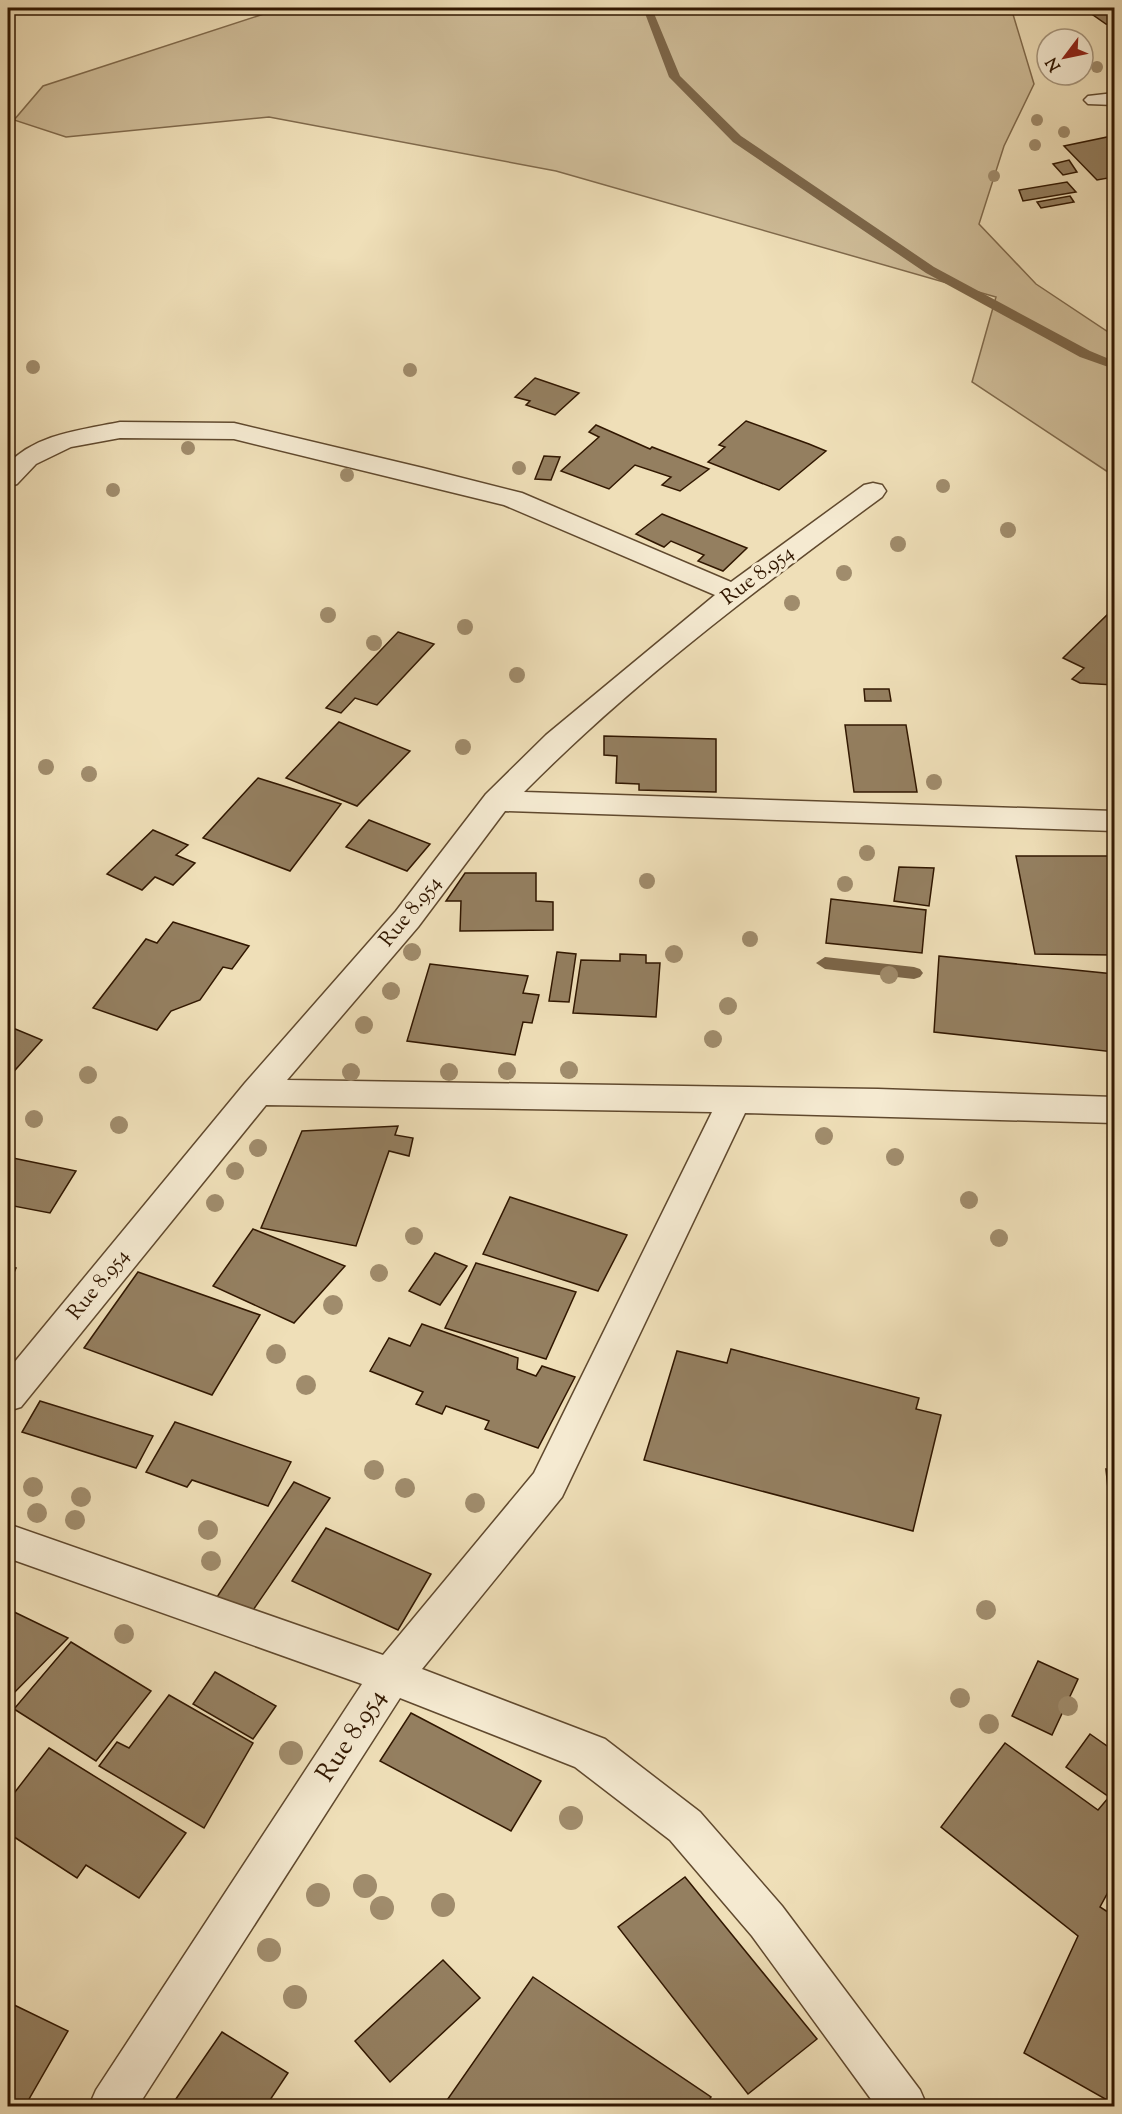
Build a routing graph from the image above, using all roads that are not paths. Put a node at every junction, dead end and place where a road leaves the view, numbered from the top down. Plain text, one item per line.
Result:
1 (8, 479) edge
2 (873, 491) dead end
3 (735, 593) junction
4 (497, 801) junction
5 (1114, 820) edge
6 (257, 1092) junction
7 (734, 1101) junction
8 (1114, 1110) edge
9 (8, 1396) edge
10 (8, 1541) edge
11 (391, 1676) junction
12 (112, 2106) edge
13 (904, 2106) edge

1 - 3 street
2 - 3 street, Rue 8.954
3 - 4 street, Rue 8.954
4 - 5 street
4 - 6 street, Rue 8.954
6 - 7 street
6 - 9 street, Rue 8.954
7 - 8 street
7 - 11 street
10 - 11 street, Rue 8.954
11 - 12 street, Rue 8.954
11 - 13 street

